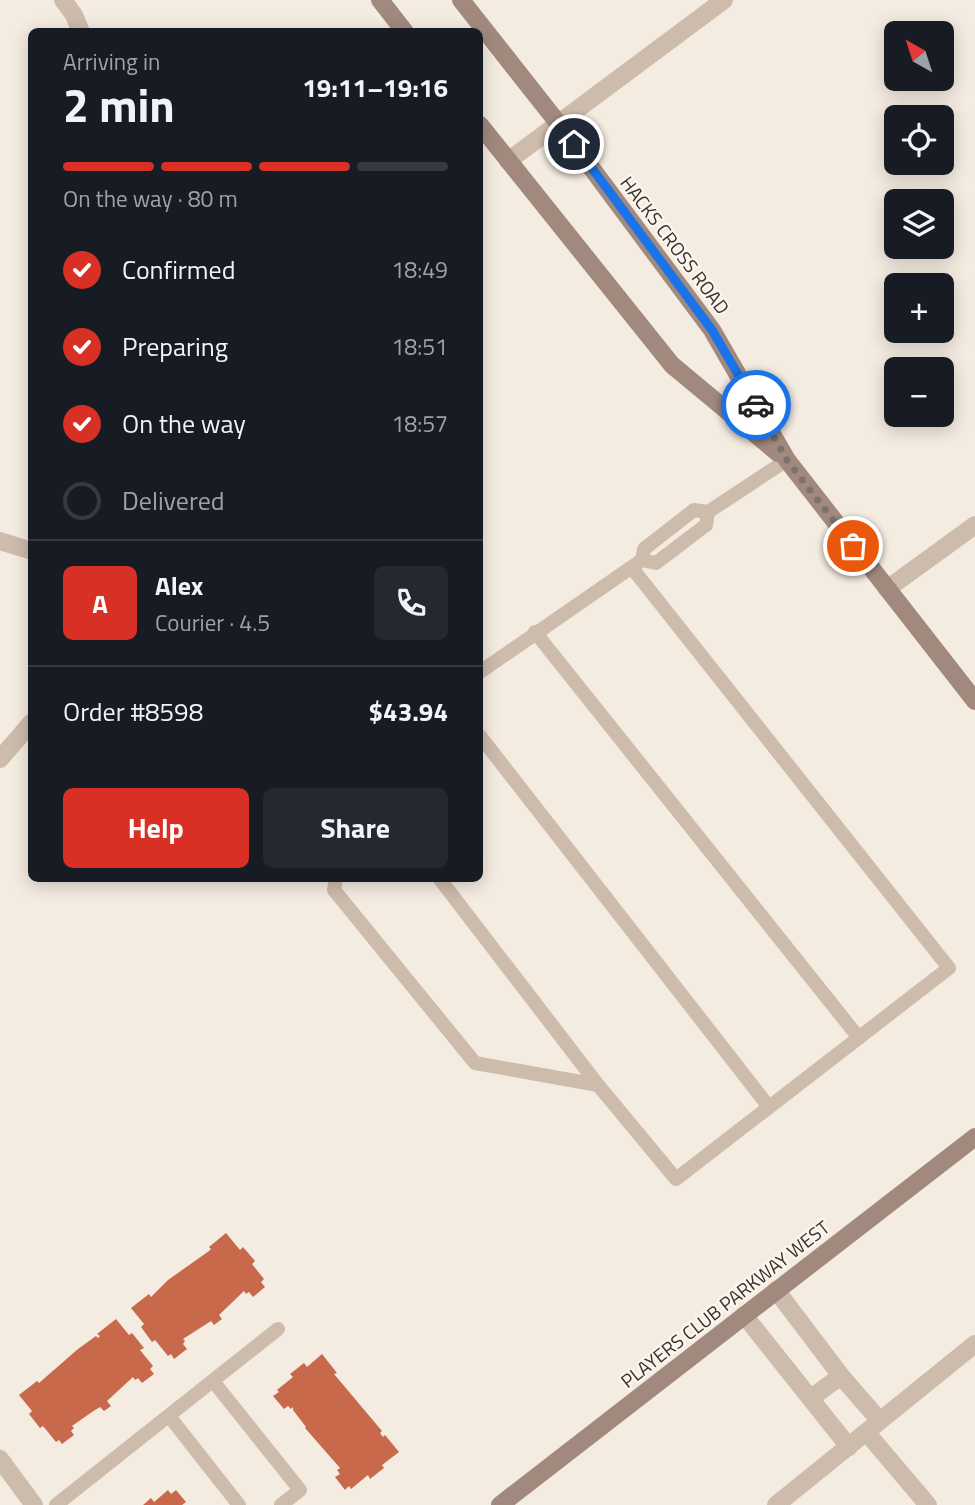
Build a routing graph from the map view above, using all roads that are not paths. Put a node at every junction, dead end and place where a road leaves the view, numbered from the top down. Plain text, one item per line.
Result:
1 (63, 0) edge
2 (380, 0) edge
3 (461, 0) edge
4 (724, 0) edge
5 (79, 28) edge
6 (402, 28) edge
7 (558, 123) junction
8 (483, 129) edge
9 (508, 161) junction
10 (787, 460) junction
11 (975, 525) edge
12 (0, 541) edge
13 (28, 550) edge
14 (637, 564) junction
15 (887, 589) junction
16 (535, 632) junction
17 (483, 670) edge
18 (975, 701) edge
19 (28, 727) edge
20 (483, 740) edge
21 (0, 759) edge
22 (336, 882) edge
23 (442, 882) edge
24 (859, 1038) junction
25 (598, 1085) junction
26 (769, 1107) junction
27 (975, 1136) edge
28 (776, 1290) junction
29 (744, 1315) junction
30 (278, 1329) dead end
31 (975, 1343) edge
32 (841, 1376) junction
33 (213, 1381) junction
34 (811, 1398) junction
35 (169, 1416) junction
36 (874, 1427) junction
37 (849, 1447) junction
38 (0, 1459) edge
39 (509, 1502) edge
40 (34, 1505) edge
41 (56, 1505) edge
42 (239, 1505) edge
43 (281, 1505) edge
44 (775, 1505) edge
45 (928, 1505) edge

1 - 5 street
2 - 6 main road
3 - 7 main road, HACKS CROSS ROAD
4 - 7 street
7 - 9 street
7 - 10 main road, HACKS CROSS ROAD
8 - 9 main road, HACKS CROSS ROAD
9 - 10 main road, HACKS CROSS ROAD
10 - 14 lane
10 - 15 main road, HACKS CROSS ROAD
11 - 15 street
12 - 13 street
14 - 16 lane
14 - 24 lane
15 - 18 main road, HACKS CROSS ROAD
16 - 17 lane
16 - 24 lane
19 - 21 street
20 - 26 lane
22 - 25 lane
23 - 25 lane
24 - 26 lane
25 - 26 lane
27 - 28 main road, PLAYERS CLUB PARKWAY WEST
28 - 29 main road, PLAYERS CLUB PARKWAY WEST
28 - 32 street
29 - 34 street
29 - 39 main road, PLAYERS CLUB PARKWAY WEST
30 - 33 lane
31 - 36 street
32 - 34 street
32 - 36 street
33 - 35 lane
33 - 43 lane
34 - 37 street
35 - 41 lane
35 - 42 lane
36 - 37 street
36 - 45 street
37 - 44 street
38 - 40 street

